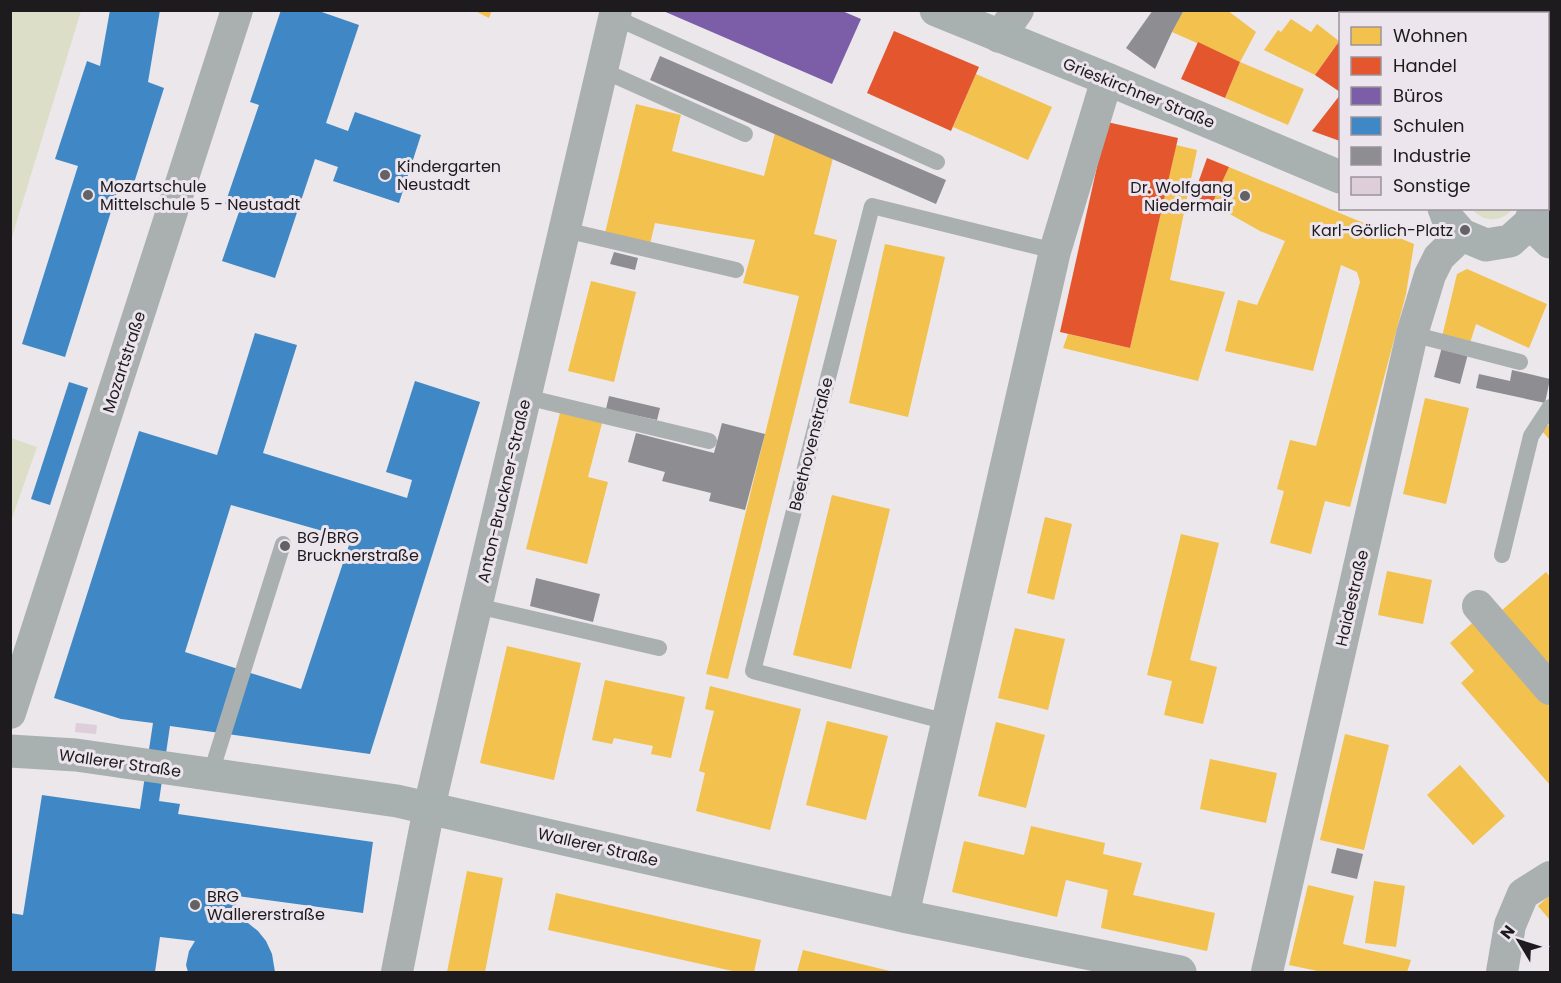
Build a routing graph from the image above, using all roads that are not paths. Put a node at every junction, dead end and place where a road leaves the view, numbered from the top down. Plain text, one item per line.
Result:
1 (237, 10) edge
2 (936, 10) edge
3 (1018, 10) edge
4 (615, 14) edge
5 (999, 37) junction
6 (602, 70) junction
7 (1107, 79) junction
8 (745, 134) dead end
9 (938, 162) dead end
10 (1339, 176) edge
11 (1445, 210) edge
12 (1539, 225) edge
13 (565, 230) junction
14 (1462, 236) junction
15 (1055, 250) junction
16 (736, 270) dead end
17 (1412, 334) junction
18 (1520, 362) dead end
19 (526, 397) junction
20 (1551, 407) edge
21 (709, 441) dead end
22 (283, 544) dead end
23 (1502, 555) dead end
24 (477, 606) junction
25 (1478, 606) dead end
26 (659, 648) dead end
27 (1551, 689) edge
28 (10, 713) edge
29 (947, 722) junction
30 (10, 751) edge
31 (210, 776) junction
32 (429, 808) junction
33 (1551, 877) edge
34 (903, 916) junction
35 (397, 972) edge
36 (1180, 972) edge
37 (1267, 972) edge
38 (1502, 972) edge

1 - 28 street, Mozartstraße
2 - 5 street, Grieskirchner Straße
3 - 5 street
4 - 6 street, Anton-Bruckner-Straße
4 - 9 lane
5 - 7 street, Grieskirchner Straße
6 - 8 lane
6 - 13 street, Anton-Bruckner-Straße
7 - 10 street, Grieskirchner Straße
7 - 15 street
11 - 14 street
12 - 14 street
13 - 16 lane
13 - 19 street, Anton-Bruckner-Straße
14 - 17 street, Haidestraße
15 - 29 street
15 - 29 lane, Beethovenstraße
17 - 18 lane
17 - 37 street, Haidestraße
19 - 21 lane
19 - 24 street, Anton-Bruckner-Straße
20 - 23 lane
22 - 31 lane
24 - 26 lane
24 - 32 street, Anton-Bruckner-Straße
25 - 27 street
29 - 34 street
30 - 31 street, Wallerer Straße
31 - 32 street, Wallerer Straße
32 - 34 street, Wallerer Straße
32 - 35 street, Anton-Bruckner-Straße
33 - 38 street
34 - 36 street, Wallerer Straße

